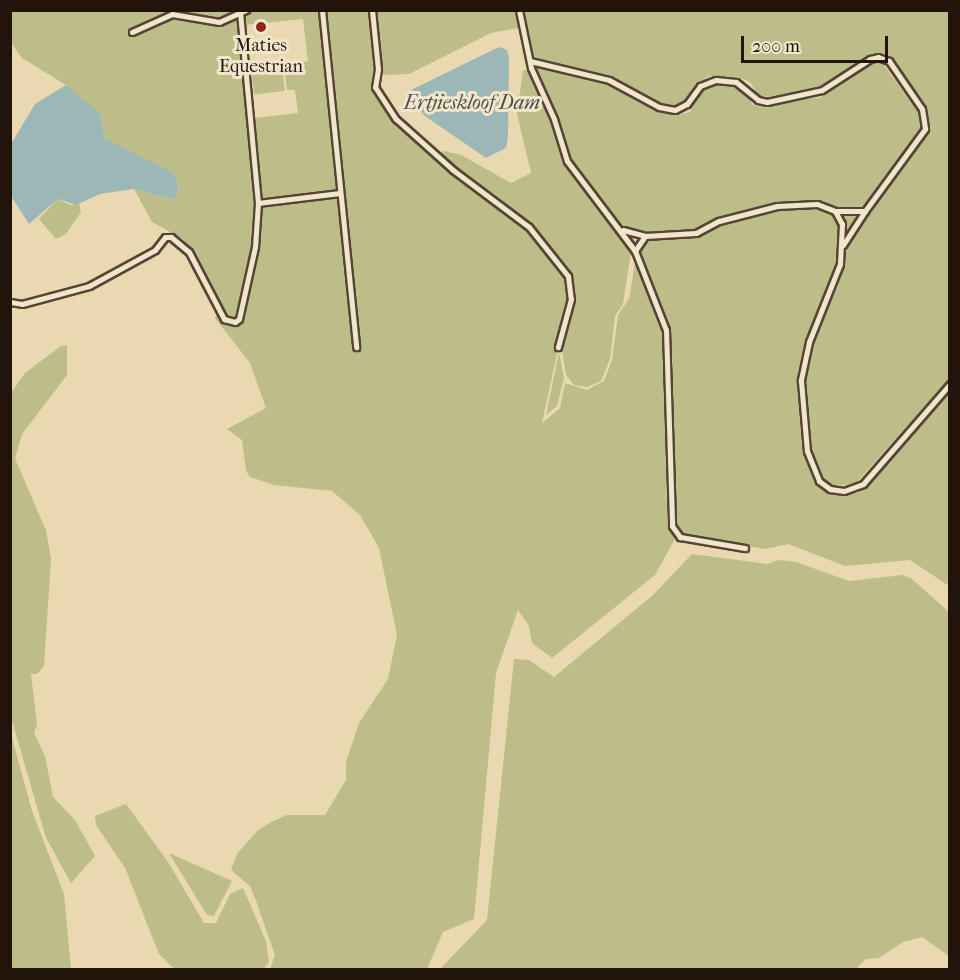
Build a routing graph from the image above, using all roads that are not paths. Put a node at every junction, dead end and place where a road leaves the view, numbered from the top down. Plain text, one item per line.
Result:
1 (322, 10) edge
2 (372, 10) edge
3 (519, 10) edge
4 (243, 12) edge
5 (132, 32) dead end
6 (530, 62) junction
7 (339, 193) junction
8 (258, 203) junction
9 (835, 211) junction
10 (866, 211) junction
11 (622, 230) junction
12 (645, 236) junction
13 (842, 247) junction
14 (635, 250) junction
15 (10, 302) edge
16 (356, 347) dead end
17 (558, 347) dead end
18 (950, 384) edge
19 (745, 548) dead end

1 - 7 street
2 - 17 street
3 - 6 street
4 - 5 street
4 - 8 street
6 - 10 street
6 - 11 street
7 - 8 street
7 - 16 street
8 - 15 street
9 - 10 street
9 - 12 street
9 - 13 street
10 - 13 street
11 - 12 street
11 - 14 street
12 - 14 street
13 - 18 street
14 - 19 street

